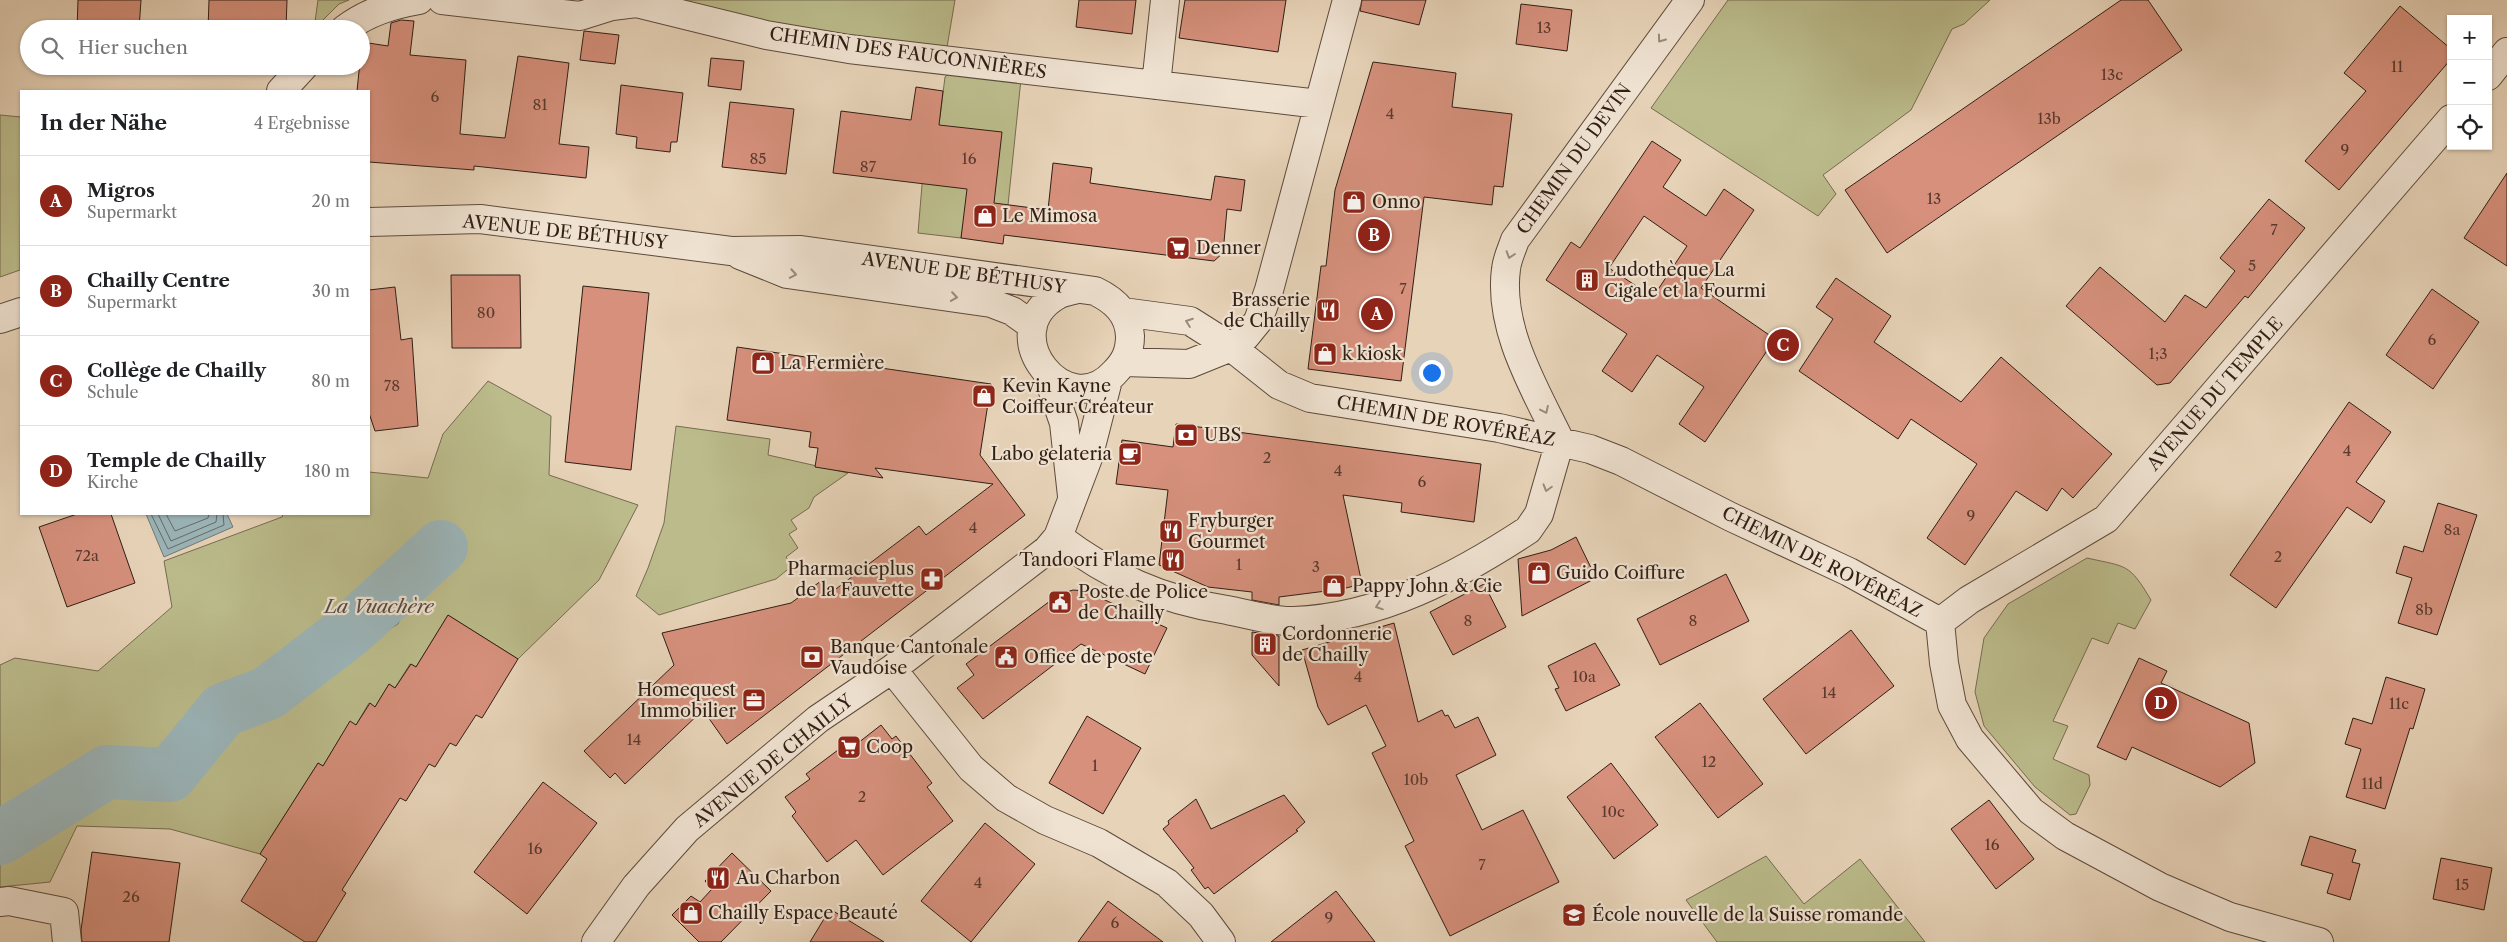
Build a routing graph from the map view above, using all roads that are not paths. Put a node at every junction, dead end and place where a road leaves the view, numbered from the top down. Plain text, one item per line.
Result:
1 (419, 0) edge
2 (442, 0) edge
3 (1165, 0) edge
4 (1347, 0) edge
5 (1690, 0) edge
6 (358, 20) edge
7 (2507, 52) edge
8 (2492, 71) edge
9 (296, 75) edge
10 (1156, 85) junction
11 (282, 90) edge
12 (1319, 104) junction
13 (2447, 124) edge
14 (370, 222) edge
15 (732, 251) junction
16 (1078, 289) junction
17 (20, 312) edge
18 (1123, 312) junction
19 (0, 319) edge
20 (1033, 326) junction
21 (1231, 347) junction
22 (1116, 371) junction
23 (1047, 374) junction
24 (1560, 441) junction
25 (1072, 498) junction
26 (1058, 537) junction
27 (1940, 622) junction
28 (892, 669) junction
29 (0, 902) edge
30 (67, 942) edge
31 (596, 942) edge
32 (1220, 942) edge
33 (2319, 942) edge

1 - 6 street
2 - 10 street, CHEMIN DES FAUCONNIÈRES
3 - 10 street
4 - 12 street
5 -> 24 street, CHEMIN DU DEVIN
7 - 8 street
9 - 11 street
10 - 12 street, CHEMIN DES FAUCONNIÈRES
12 - 21 street
13 - 27 street, AVENUE DU TEMPLE
14 - 15 street, AVENUE DE BÉTHUSY
15 - 16 street, AVENUE DE BÉTHUSY
15 -> 20 street, AVENUE DE BÉTHUSY
16 - 18 street, AVENUE DE BÉTHUSY
16 - 20 street, AVENUE DE BÉTHUSY
17 - 19 street
21 -> 18 street, CHEMIN DE ROVÉRÉAZ
18 - 22 street
20 - 23 street
21 - 22 street
21 - 24 street, CHEMIN DE ROVÉRÉAZ
22 - 23 street
22 - 25 street, AVENUE DE CHAILLY
23 - 25 street, AVENUE DE CHAILLY
24 -> 26 street
24 - 27 street, CHEMIN DE ROVÉRÉAZ
25 - 26 street, AVENUE DE CHAILLY
26 - 28 street, AVENUE DE CHAILLY
27 - 33 street, CHEMIN DE ROVÉRÉAZ
28 - 31 street, AVENUE DE CHAILLY
28 - 32 street
29 - 30 street

